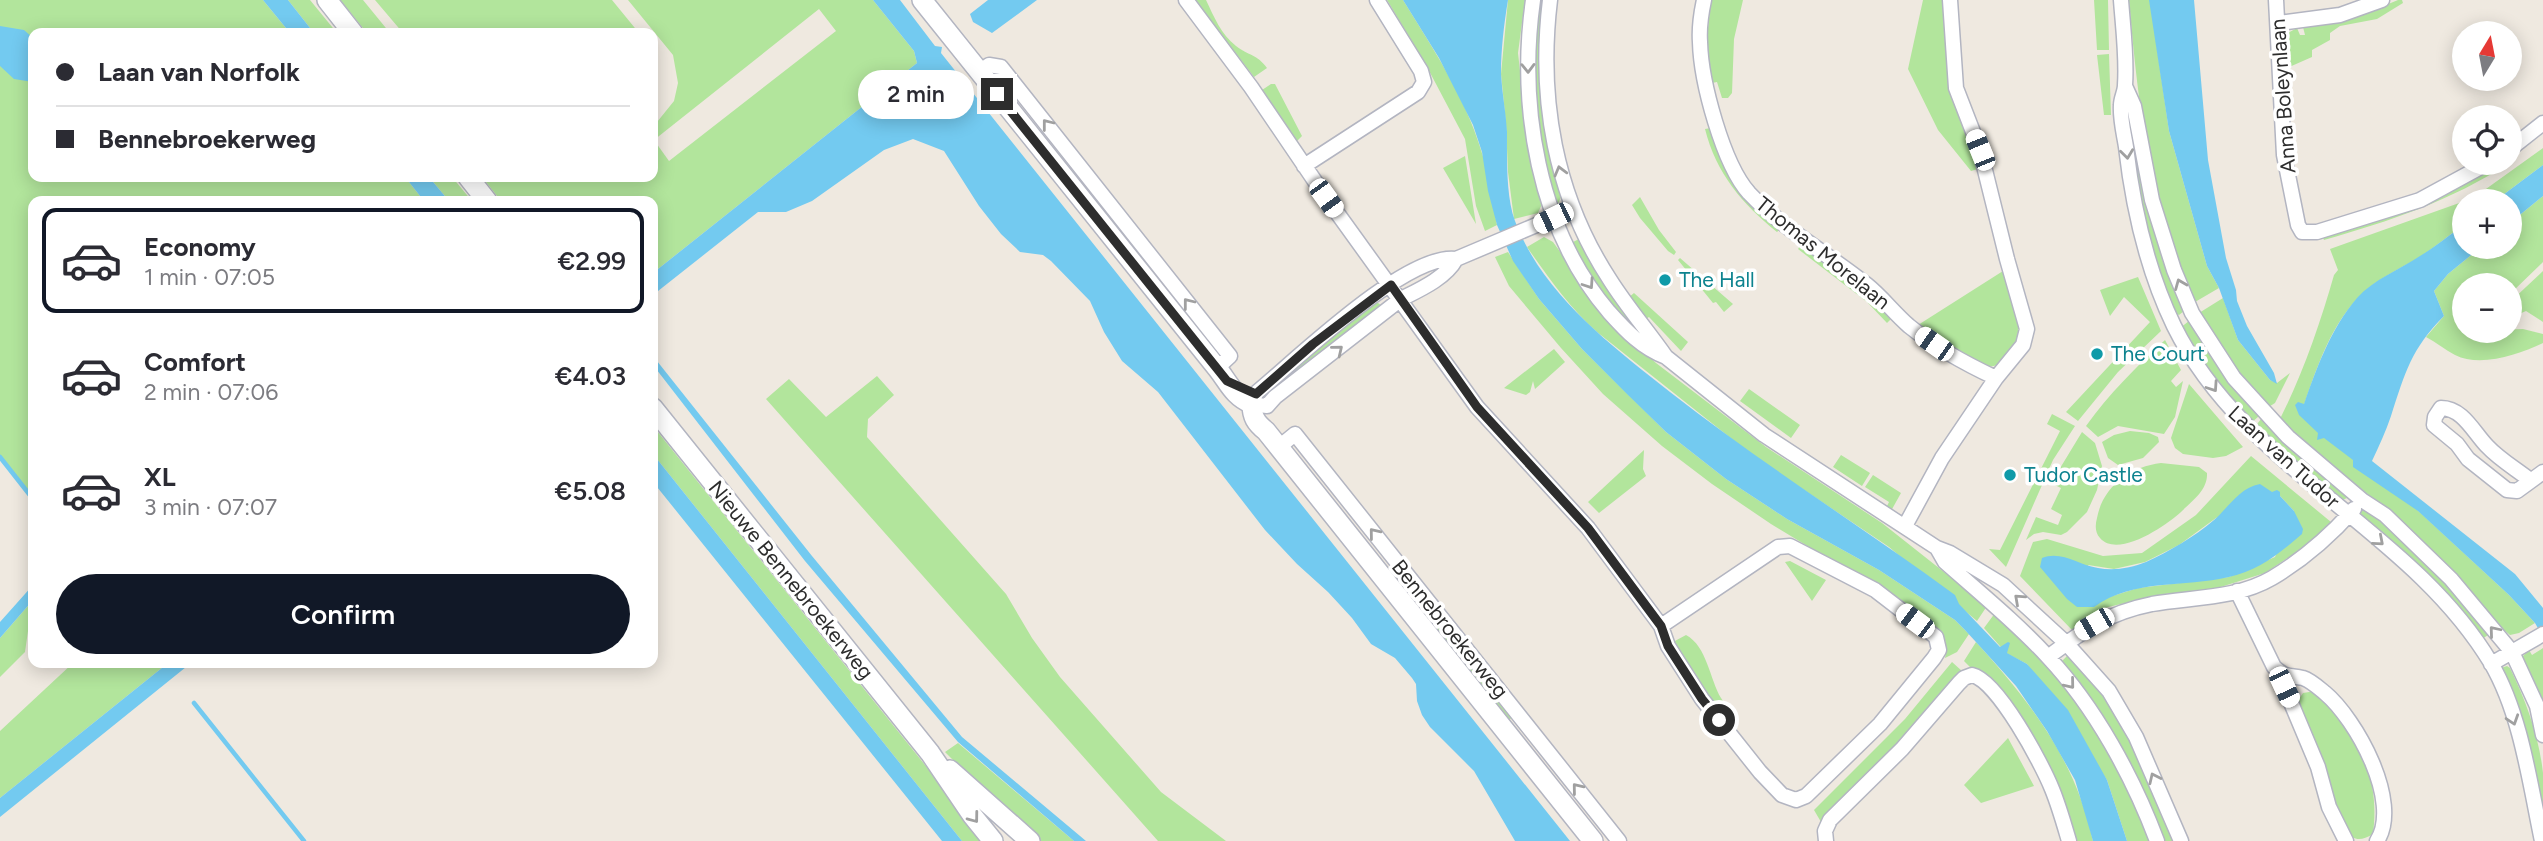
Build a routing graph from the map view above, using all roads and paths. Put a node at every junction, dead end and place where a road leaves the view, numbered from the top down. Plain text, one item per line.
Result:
1 (327, 0) edge
2 (922, 0) edge
3 (1186, 0) edge
4 (1377, 0) edge
5 (1534, 0) edge
6 (1550, 0) edge
7 (1704, 0) edge
8 (1950, 0) edge
9 (2121, 0) edge
10 (2276, 0) edge
11 (2382, 0) edge
12 (2279, 23) junction
13 (349, 28) edge
14 (2125, 86) junction
15 (2543, 123) edge
16 (2522, 140) edge
17 (1304, 166) junction
18 (2467, 175) edge
19 (472, 182) edge
20 (484, 196) edge
21 (1573, 210) junction
22 (1553, 218) junction
23 (1456, 259) junction
24 (1391, 285) junction
25 (1401, 299) junction
26 (2192, 313) junction
27 (2174, 325) junction
28 (1666, 357) junction
29 (1996, 378) junction
30 (1258, 401) junction
31 (658, 414) edge
32 (1272, 439) junction
33 (2537, 476) edge
34 (2362, 500) junction
35 (2348, 515) junction
36 (1905, 526) junction
37 (1937, 548) junction
38 (2236, 591) junction
39 (1661, 626) junction
40 (2543, 634) edge
41 (2066, 643) junction
42 (2512, 652) junction
43 (2048, 657) junction
44 (2491, 664) junction
45 (2284, 677) junction
46 (2543, 735) edge
47 (930, 753) junction
48 (1825, 836) edge
49 (993, 841) edge
50 (1030, 841) edge
51 (1593, 841) edge
52 (1619, 841) edge
53 (2069, 841) edge
54 (2157, 841) edge
55 (2181, 841) edge
56 (2346, 841) edge
57 (2376, 841) edge
58 (2542, 841) edge

1 - 13 street
2 - 30 street
3 - 17 street
4 - 17 street
5 -> 22 street
21 -> 6 street
7 - 29 street, Thomas Morelaan
8 - 29 street
9 - 14 street, Laan van Tudor
10 - 12 street, Anna Boleynlaan
11 - 12 street
12 - 18 street, Anna Boleynlaan
26 -> 14 street, Laan van Tudor
14 -> 27 street, Laan van Tudor
15 - 16 street
17 - 24 street
19 - 20 street
21 - 22 street
21 - 28 street
22 - 23 street
22 -> 28 street
23 - 24 street
23 - 25 street
24 - 25 street
24 - 30 street
30 -> 25 street
25 - 39 street
26 - 27 street
26 - 34 street, Laan van Tudor
27 -> 35 street, Laan van Tudor
28 - 36 street
29 - 36 street
30 - 32 street
31 - 47 street, Nieuwe Bennebroekerweg
32 - 51 street, Bennebroekerweg
52 -> 32 street, Bennebroekerweg
33 - 33 street
34 - 35 street
42 -> 34 street, Laan van Tudor
35 - 38 street
35 -> 44 street, Laan van Tudor
36 - 37 street
41 -> 37 street
37 - 43 street
38 - 41 street
38 - 45 street
39 - 39 street
40 - 42 street
41 - 43 street
55 -> 41 street
42 - 44 street
42 - 46 street, Laan van Tudor
43 -> 54 street
44 -> 58 street, Laan van Tudor
45 - 56 street
45 - 57 street
47 -> 49 street, Nieuwe Bennebroekerweg
47 - 50 street, Nieuwe Bennebroekerweg
48 - 53 street

